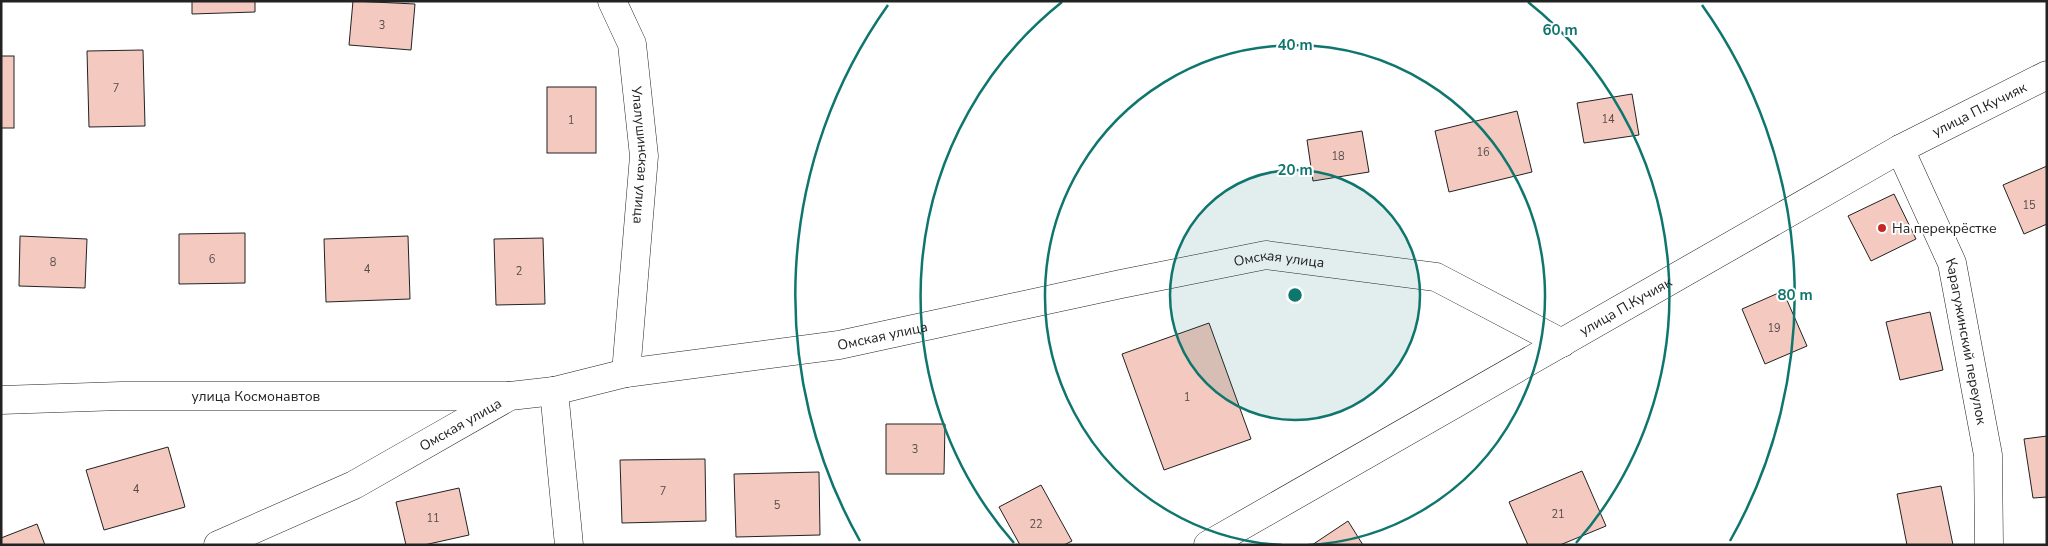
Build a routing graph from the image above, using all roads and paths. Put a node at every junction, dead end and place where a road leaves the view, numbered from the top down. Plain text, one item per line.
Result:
1 (612, 1) edge
2 (2047, 75) edge
3 (1900, 149) junction
4 (1562, 343) junction
5 (626, 372) junction
6 (554, 391) junction
7 (510, 396) junction
8 (1, 400) edge
9 (218, 545) edge
10 (568, 545) edge
11 (1208, 545) edge
12 (1989, 545) edge

1 - 5 street, Улалушинская улица
2 - 3 street, улица П.Кучияк
3 - 4 street, улица П.Кучияк
3 - 12 street, Карагужинский переулок
4 - 5 street, Омская улица
4 - 11 street, улица П.Кучияк
5 - 6 street, Омская улица
6 - 7 street, Омская улица
6 - 10 street
7 - 8 street, улица Космонавтов
7 - 9 street, Омская улица

